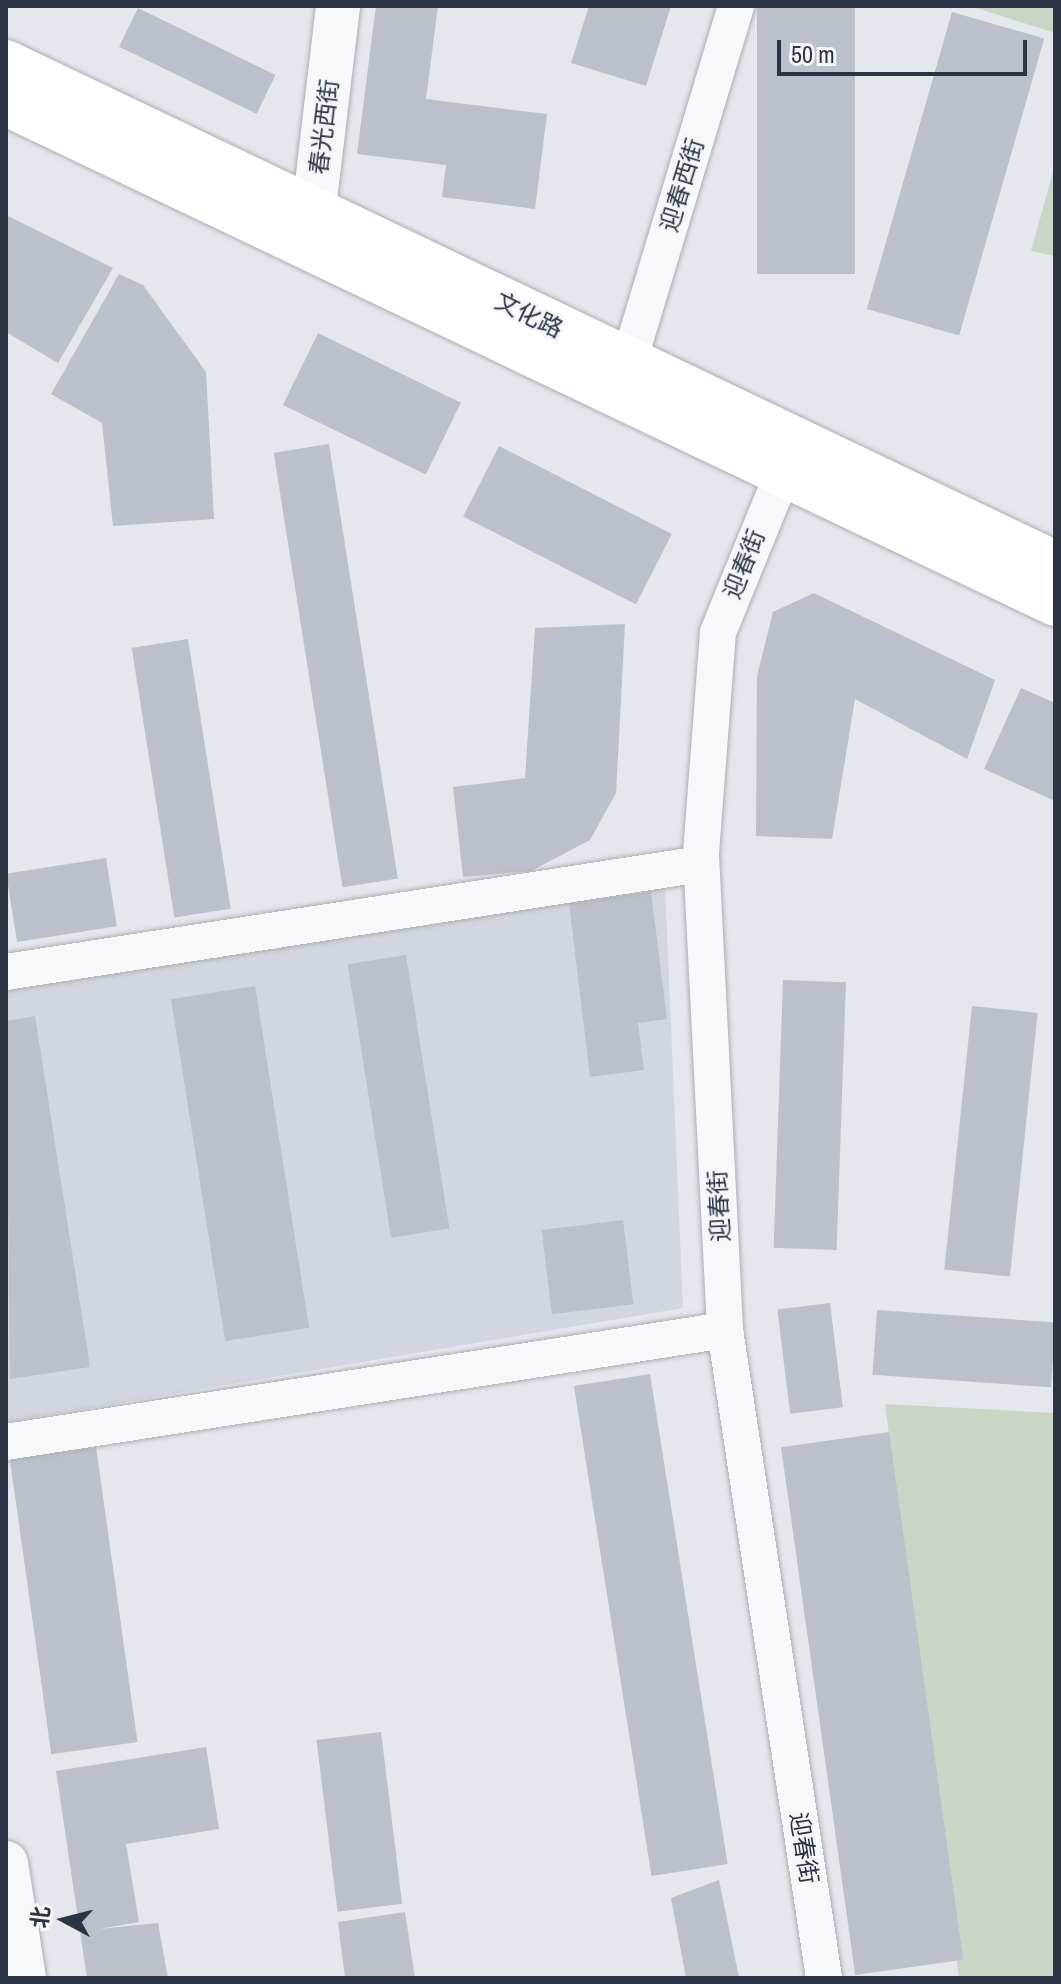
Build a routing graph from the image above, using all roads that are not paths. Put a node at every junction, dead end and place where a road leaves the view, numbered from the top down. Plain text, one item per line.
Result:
1 (338, 6) edge
2 (736, 6) edge
3 (6, 62) edge
4 (6, 104) edge
5 (307, 227) junction
6 (628, 364) junction
7 (788, 460) junction
8 (1055, 563) edge
9 (1055, 604) edge
10 (701, 864) junction
11 (6, 972) edge
12 (725, 1330) junction
13 (6, 1442) edge
14 (6, 1863) edge
15 (24, 1978) edge
16 (824, 1978) edge

1 - 5 street, 春光西街
2 - 6 street, 迎春西街
3 - 5 main road, 文化路
4 - 5 main road, 文化路
5 - 6 main road, 文化路
5 - 7 main road, 文化路
6 - 7 main road, 文化路
7 - 8 main road, 文化路
7 - 9 main road, 文化路
7 - 10 street, 迎春街
10 - 11 street
10 - 12 street, 迎春街
12 - 13 street
12 - 16 street, 迎春街
14 - 15 street

